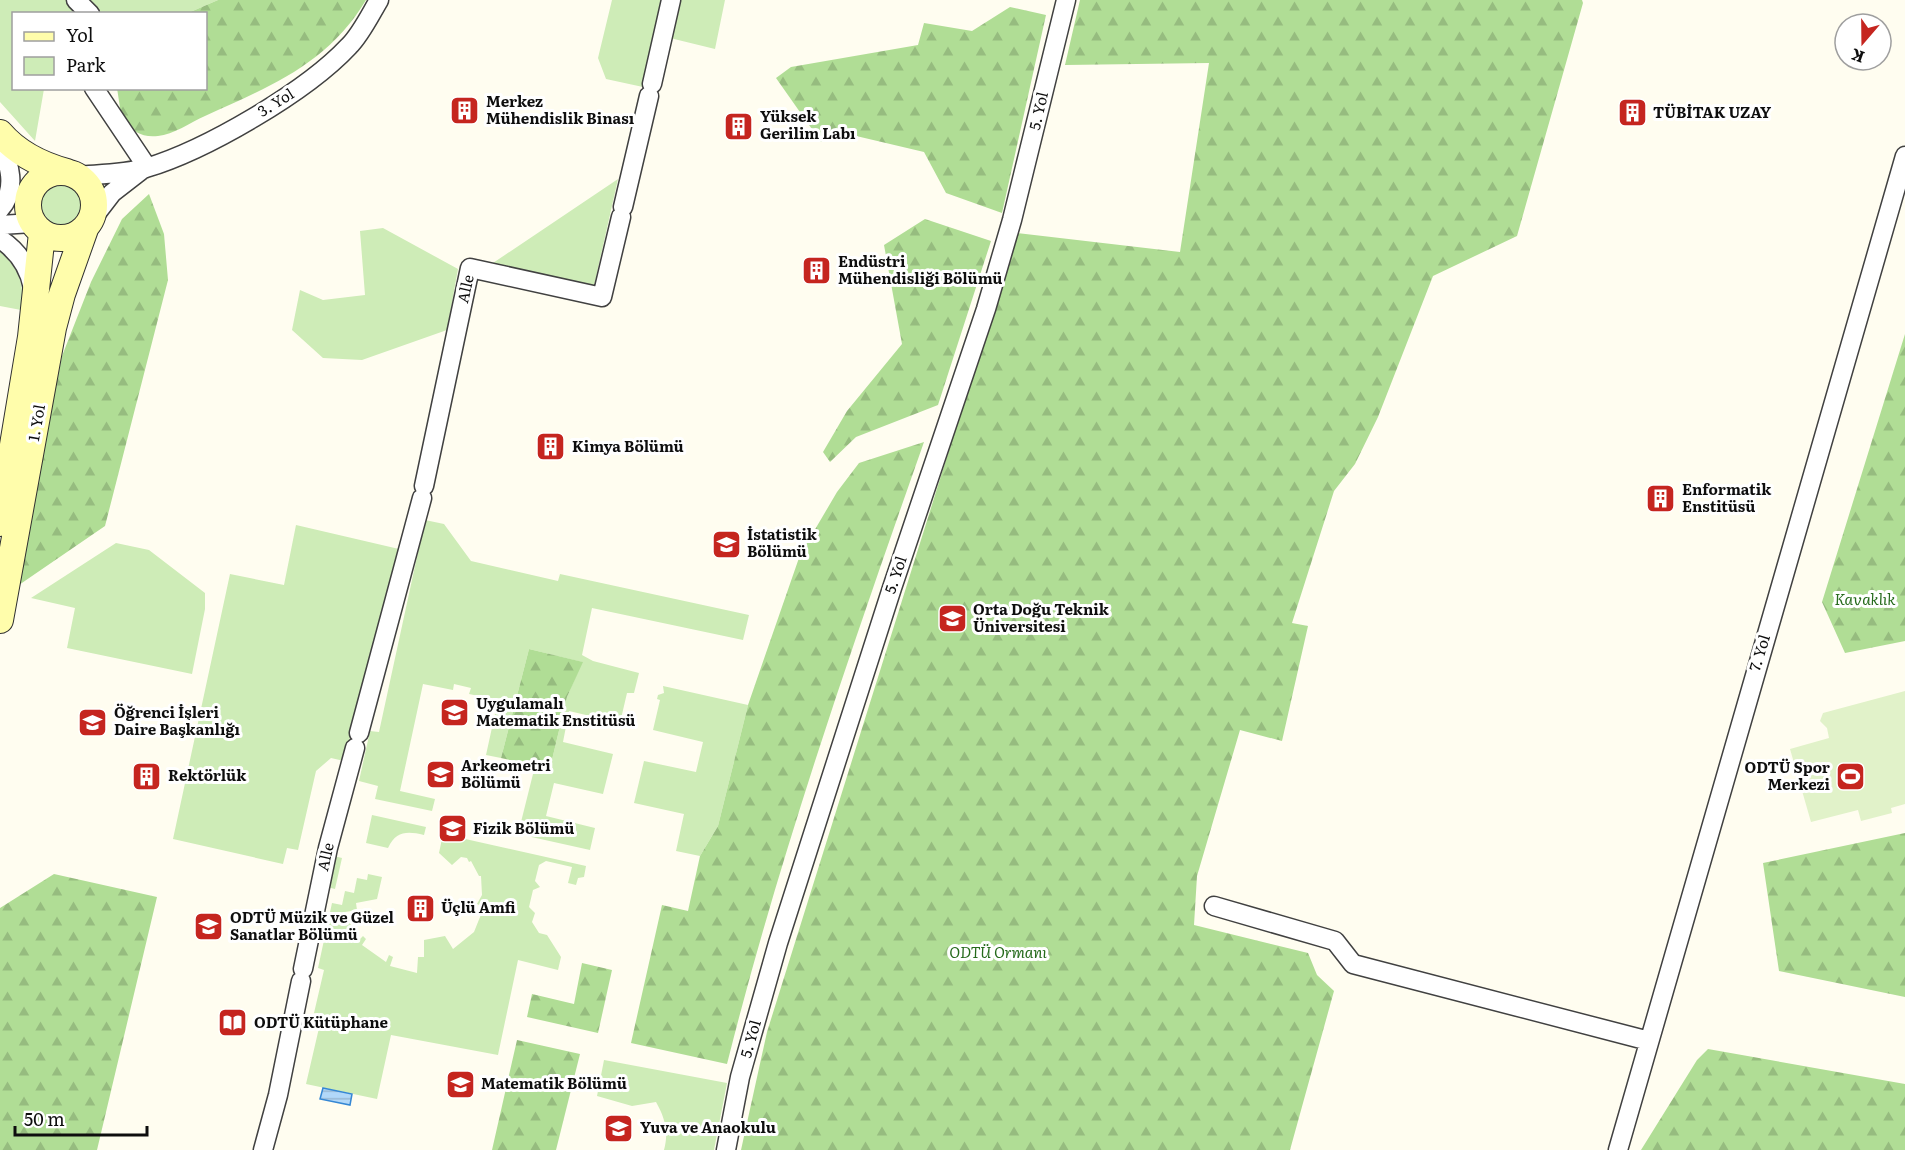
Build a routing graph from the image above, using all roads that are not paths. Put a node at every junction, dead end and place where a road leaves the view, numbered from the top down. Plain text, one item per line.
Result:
1 (76, 0) edge
2 (379, 0) edge
3 (672, 0) edge
4 (1066, 0) edge
5 (88, 12) edge
6 (95, 90) edge
7 (0, 133) edge
8 (0, 141) edge
9 (1905, 156) edge
10 (146, 168) junction
11 (72, 174) junction
12 (0, 209) edge
13 (88, 224) junction
14 (0, 225) edge
15 (38, 228) junction
16 (0, 239) edge
17 (36, 303) junction
18 (0, 523) edge
19 (0, 620) edge
20 (1214, 906) dead end
21 (1649, 1041) junction
22 (263, 1150) edge
23 (726, 1150) edge
24 (1618, 1150) edge

1 - 5 street
2 - 10 street, 3. Yol
3 - 22 street, Alle
4 - 23 street, 5. Yol
6 - 10 street
7 - 11 main road
8 - 12 street
9 - 21 street, 7. Yol
10 - 11 street, 3. Yol
10 - 13 street, 3. Yol
11 - 13 main road
11 - 15 main road
13 - 15 main road
13 - 19 main road, 1. Yol
14 - 15 street
15 - 17 main road, 1. Yol
16 - 17 street
17 - 18 main road, 1. Yol
20 - 21 street
21 - 24 street, 7. Yol

